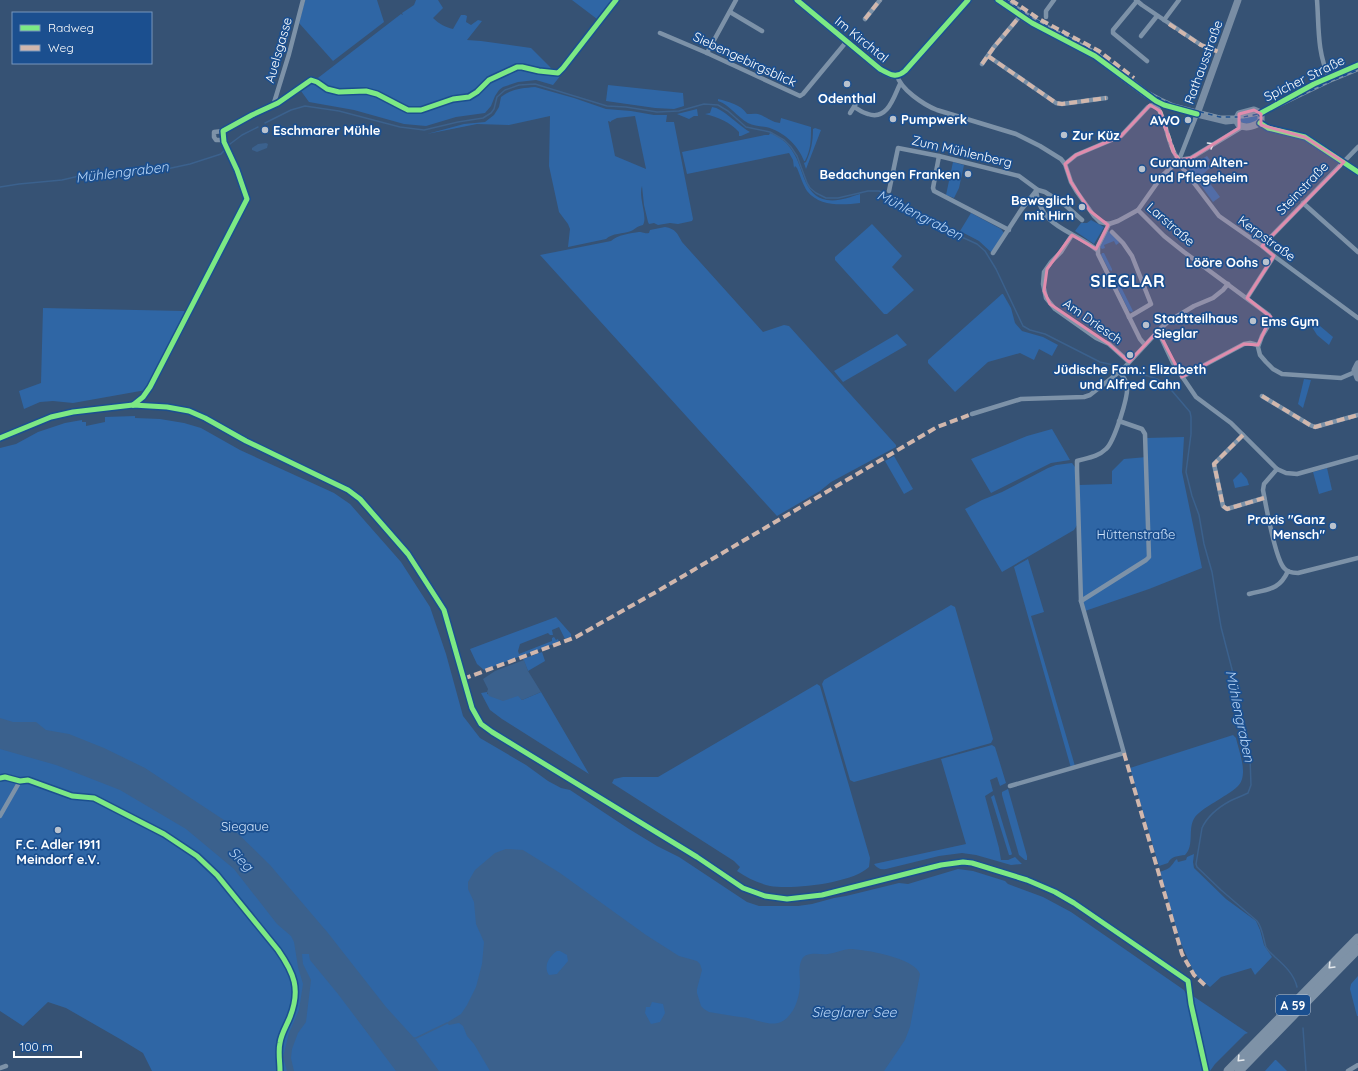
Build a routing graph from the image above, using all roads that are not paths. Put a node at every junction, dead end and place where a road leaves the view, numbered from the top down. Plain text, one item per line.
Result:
1 (303, 0) edge
2 (616, 0) edge
3 (736, 0) edge
4 (797, 0) edge
5 (880, 0) edge
6 (968, 0) edge
7 (998, 0) edge
8 (1054, 0) edge
9 (1179, 0) edge
10 (1238, 0) edge
11 (1317, 0) edge
12 (1137, 1) edge
13 (730, 12) junction
14 (1020, 16) junction
15 (1157, 16) junction
16 (1046, 17) dead end
17 (865, 19) dead end
18 (1164, 20) junction
19 (762, 31) dead end
20 (660, 33) dead end
21 (1142, 36) dead end
22 (847, 41) junction
23 (1220, 52) junction
24 (707, 53) junction
25 (988, 56) junction
26 (1147, 61) dead end
27 (982, 64) dead end
28 (1358, 65) edge
29 (558, 73) dead end
30 (897, 76) junction
31 (1328, 77) junction
32 (900, 84) junction
33 (1106, 98) dead end
34 (850, 113) dead end
35 (1260, 113) junction
36 (1197, 114) junction
37 (1236, 120) junction
38 (1260, 123) junction
39 (1242, 127) junction
40 (223, 131) dead end
41 (1358, 147) edge
42 (939, 156) junction
43 (1180, 160) junction
44 (1344, 162) junction
45 (1065, 164) junction
46 (1358, 172) edge
47 (1037, 190) junction
48 (889, 191) dead end
49 (1302, 203) junction
50 (1138, 210) junction
51 (1082, 220) dead end
52 (1109, 224) junction
53 (1008, 230) junction
54 (1112, 232) dead end
55 (1072, 235) junction
56 (1262, 246) junction
57 (1097, 250) junction
58 (1358, 252) edge
59 (993, 253) dead end
60 (1274, 256) junction
61 (1228, 284) junction
62 (1247, 298) junction
63 (1129, 317) junction
64 (1358, 318) edge
65 (1158, 331) junction
66 (1145, 345) junction
67 (1258, 345) junction
68 (1358, 364) edge
69 (1124, 367) junction
70 (1356, 375) edge
71 (1182, 377) junction
72 (1262, 396) dead end
73 (972, 414) dead end
74 (1358, 416) edge
75 (1119, 421) junction
76 (1243, 435) junction
77 (1358, 457) edge
78 (1277, 469) junction
79 (1264, 498) junction
80 (1358, 558) edge
81 (1288, 572) junction
82 (1249, 594) dead end
83 (1081, 601) junction
84 (20, 781) dead end
85 (1010, 786) dead end
86 (0, 816) edge
87 (1358, 938) edge
88 (1358, 949) edge
89 (1358, 1065) edge
90 (6, 1066) dead end
91 (0, 1068) edge
92 (1228, 1071) edge
93 (1240, 1071) edge
94 (1348, 1071) edge

1 - 40 street, Auelsgasse
2 - 29 street
3 - 13 street
4 - 22 street, Im Kirchtal
5 - 17 street
6 - 30 street
7 - 14 street
8 - 16 street
9 - 18 street
10 - 23 street, Rathausstraße
11 - 31 street
12 - 15 street
12 - 26 street
13 - 19 street
13 - 24 street
14 - 25 street
14 - 36 street
15 - 18 street
15 - 21 street
18 - 23 street
20 - 24 street, Siebengebirgsblick
22 - 24 street, Siebengebirgsblick
22 - 30 street, Im Kirchtal
23 - 36 street, Rathausstraße
25 - 27 street
25 - 33 street
28 - 31 street, Spicher Straße
30 - 32 street
31 - 35 street, Spicher Straße
32 - 34 street
32 - 45 street
35 - 37 street
35 - 38 street
36 - 37 street
36 - 43 street, Rathausstraße
37 - 39 street
38 - 39 street
38 - 44 street
43 -> 39 street
41 - 44 street, Steinstraße
42 - 47 street, Zum Mühlenberg
42 - 48 street, Zum Mühlenberg
42 - 53 street
43 - 45 street, Kerpstraße
43 - 50 street, Rathausstraße
43 - 56 street, Kerpstraße
44 - 46 street
44 - 49 street, Steinstraße
45 - 52 street
47 - 51 street, Zum Mühlenberg
47 - 53 street
47 - 55 street
49 - 56 street, Steinstraße
49 - 58 street
50 - 52 street, Larstraße
50 - 61 street, Larstraße
52 - 57 street
53 - 59 street
54 - 63 street
55 - 57 street
55 - 69 street, Am Driesch
56 - 60 street, Kerpstraße
57 - 63 street
60 - 62 street
60 - 64 street, Kerpstraße
61 - 62 street, Larstraße
61 - 65 street
62 - 67 street, Larstraße
63 - 66 street
65 - 66 street
65 - 71 street
66 - 69 street
67 - 70 street
67 - 71 street
68 - 70 street
69 - 73 street
69 - 75 street
71 - 76 street
72 - 74 street
75 - 83 street
75 - 83 street
76 - 78 street
76 - 79 street
77 - 78 street
78 - 79 street
79 - 81 street
80 - 81 street
81 - 82 street
83 - 85 street
84 - 86 street
87 -> 92 highway, A 59
88 - 93 highway, A 59
89 - 94 street
90 - 91 street

